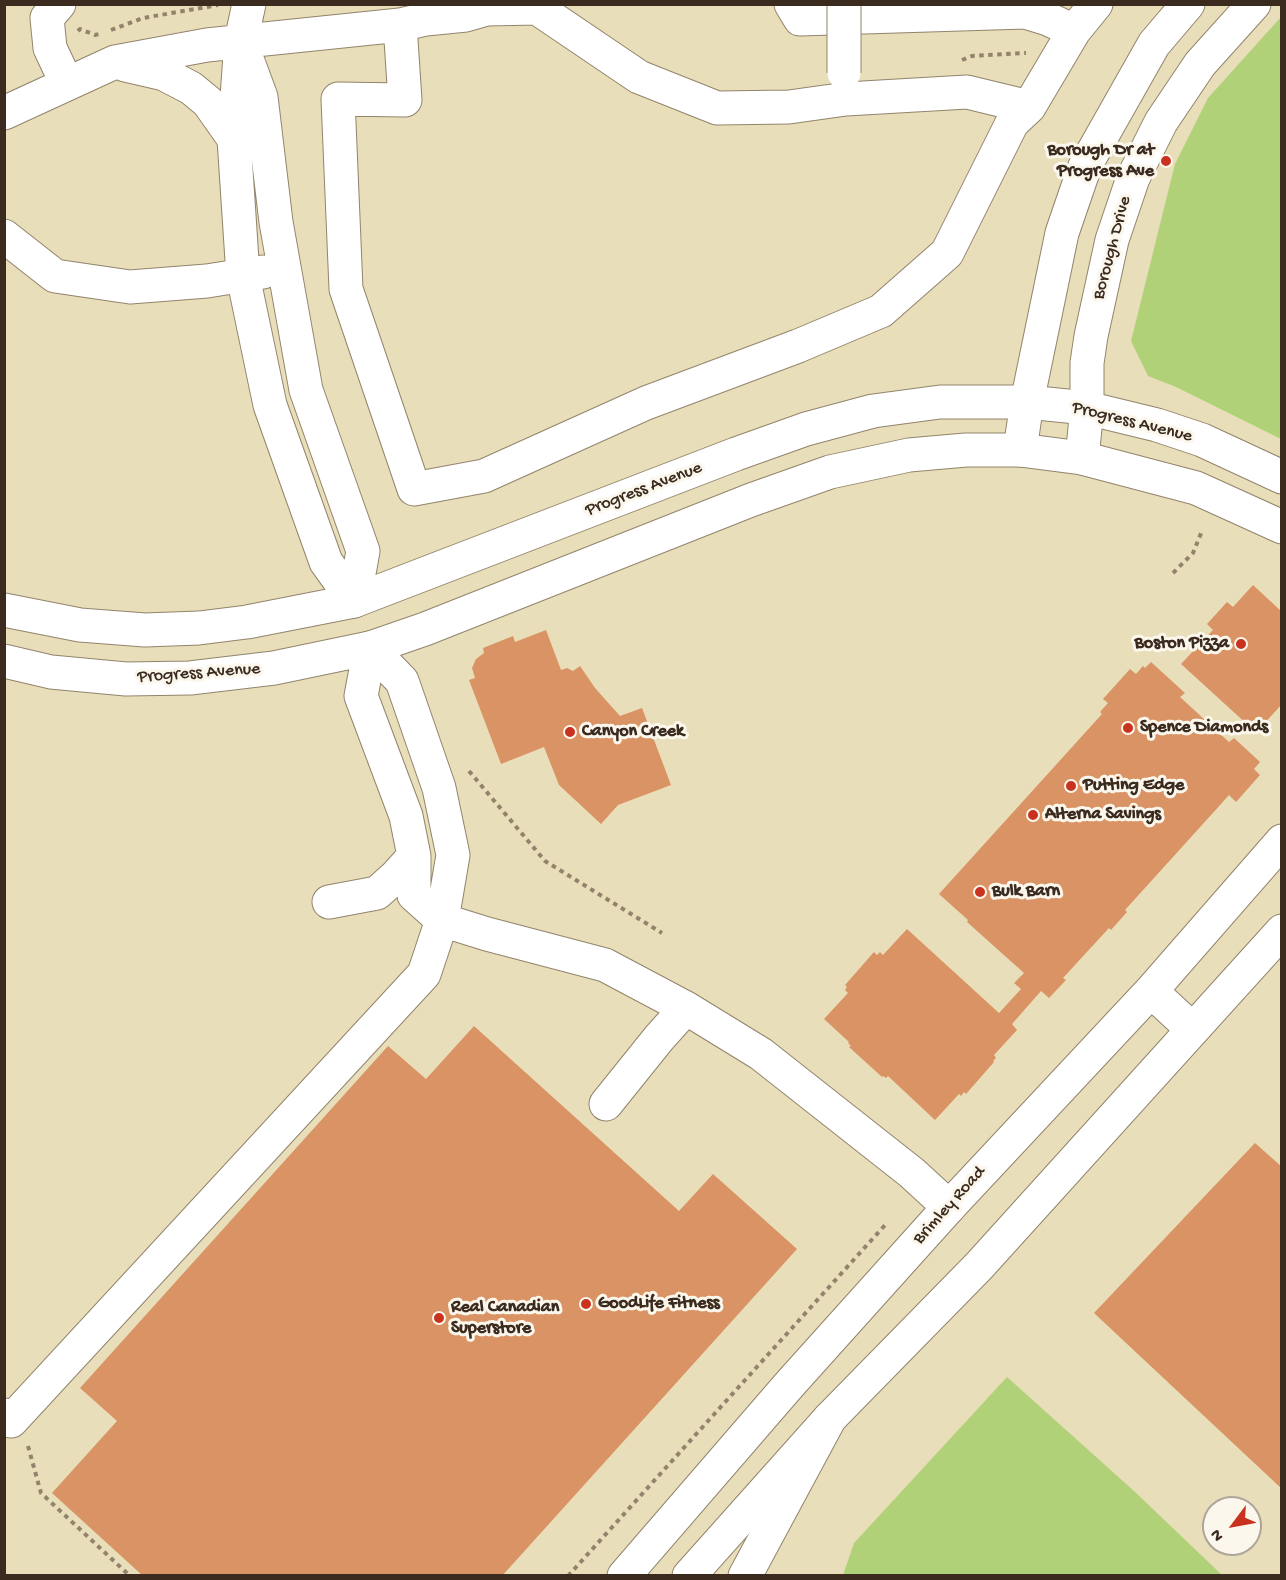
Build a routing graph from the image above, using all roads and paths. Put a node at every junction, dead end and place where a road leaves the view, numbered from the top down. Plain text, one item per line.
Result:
1 (59, 4) edge
2 (218, 4) edge
3 (249, 4) edge
4 (791, 4) edge
5 (844, 4) edge
6 (1096, 4) edge
7 (1188, 4) edge
8 (1254, 4) edge
9 (400, 25) junction
10 (1074, 31) junction
11 (240, 41) junction
12 (50, 48) junction
13 (115, 62) junction
14 (67, 84) junction
15 (845, 86) junction
16 (1029, 107) junction
17 (4, 113) edge
18 (234, 139) junction
19 (4, 236) edge
20 (283, 268) junction
21 (243, 276) junction
22 (1027, 402) junction
23 (1087, 408) junction
24 (1020, 450) junction
25 (1082, 458) junction
26 (1281, 477) edge
27 (1281, 527) edge
28 (1202, 531) dead end
29 (1173, 573) dead end
30 (354, 601) junction
31 (4, 610) edge
32 (370, 648) junction
33 (4, 661) edge
34 (469, 771) dead end
35 (1281, 841) edge
36 (414, 856) junction
37 (329, 902) dead end
38 (442, 920) junction
39 (1281, 931) edge
40 (662, 933) dead end
41 (1151, 991) junction
42 (686, 1008) junction
43 (1192, 1029) junction
44 (606, 1104) dead end
45 (949, 1207) junction
46 (886, 1224) dead end
47 (8, 1418) edge
48 (830, 1418) junction
49 (130, 1575) edge
50 (568, 1575) edge
51 (624, 1575) edge
52 (689, 1575) edge
53 (745, 1575) edge

1 - 12 main road
2 - 12 path
3 - 11 main road
4 - 10 main road
5 - 15 main road, bridge
6 - 10 main road
7 - 22 main road
8 - 23 main road, Borough Drive
9 - 11 main road
9 - 15 main road
9 - 16 main road
10 - 16 main road
11 - 13 main road
11 - 18 main road
11 - 20 main road
12 - 14 main road
13 - 14 main road
13 - 18 main road
14 - 17 main road
15 - 16 main road
18 - 21 main road
19 - 21 main road
20 - 21 main road
20 - 30 main road
21 - 30 main road
22 - 23 main road, Progress Avenue
22 - 24 main road
22 - 30 main road, Progress Avenue
23 - 25 main road, Borough Drive
23 - 26 main road, Progress Avenue
24 - 25 main road, Progress Avenue
24 - 32 main road, Progress Avenue
25 - 27 main road, Progress Avenue
28 - 29 path
30 - 31 main road, Progress Avenue
30 - 32 main road
32 - 33 main road, Progress Avenue
32 - 36 main road
32 - 38 main road
34 - 40 path
35 - 41 main road, Brimley Road
36 - 37 main road
36 - 38 main road
38 - 42 main road
38 - 47 main road
39 - 43 main road
41 - 43 main road
41 - 45 main road, Brimley Road
42 - 44 main road
42 - 45 main road
43 - 48 main road
45 - 51 main road, Brimley Road
46 - 50 path
47 - 49 path
48 - 52 main road
48 - 53 main road

